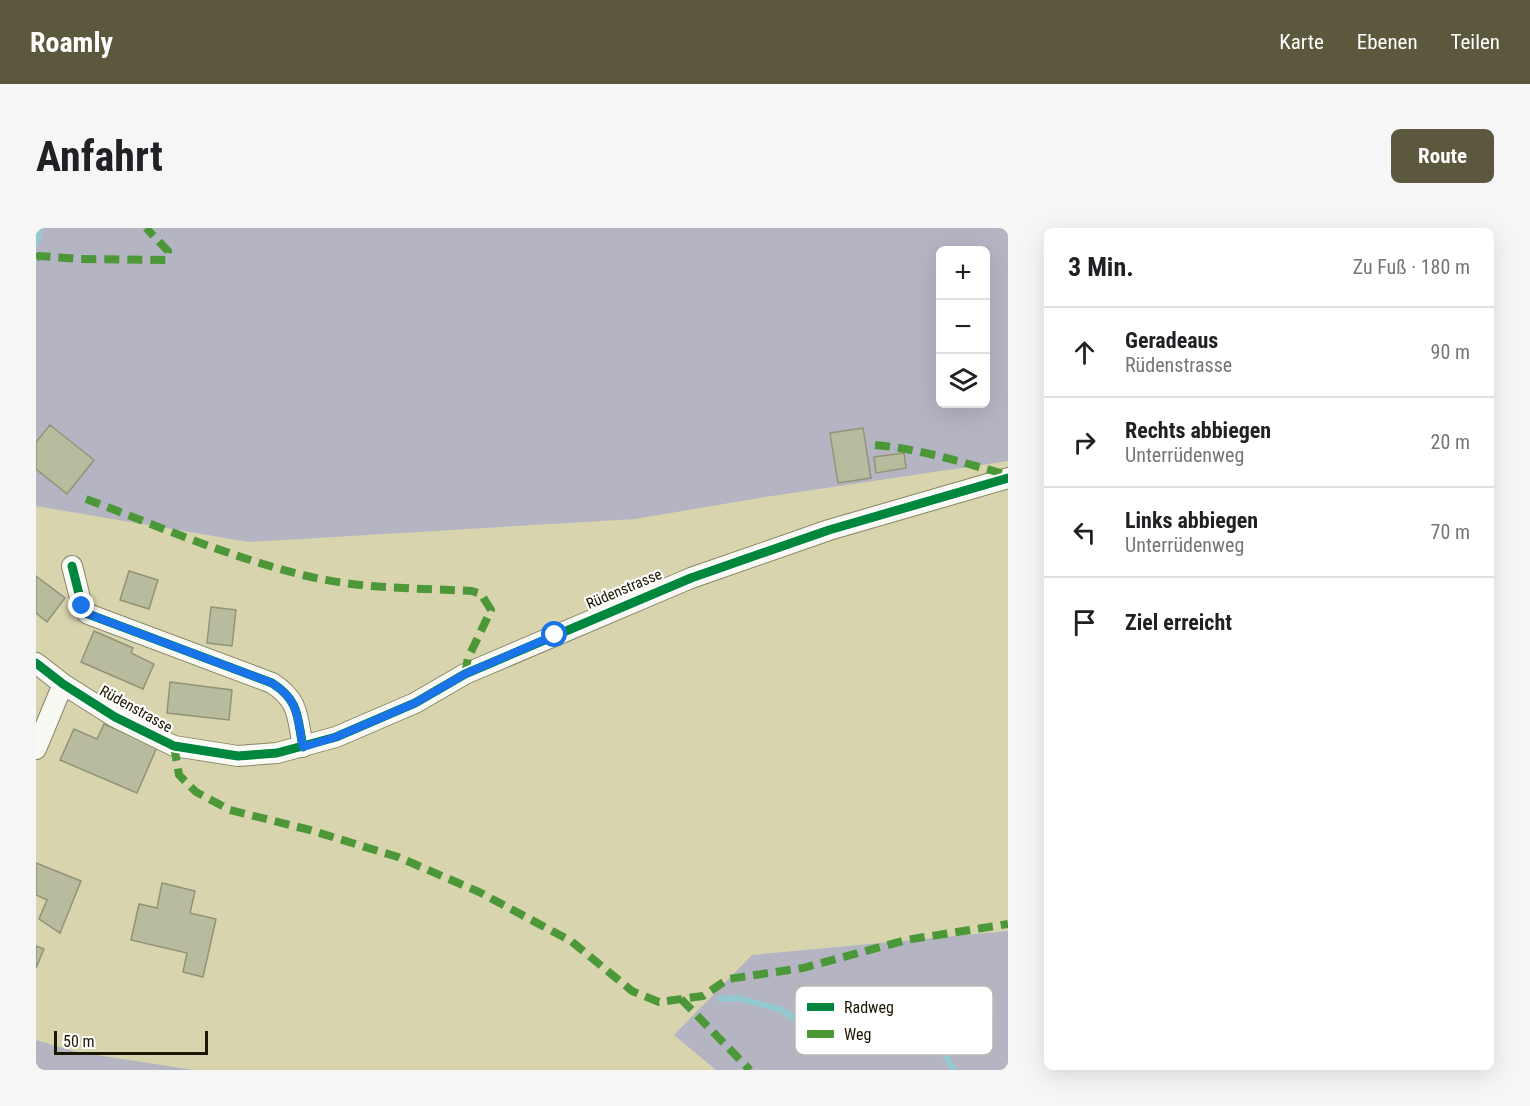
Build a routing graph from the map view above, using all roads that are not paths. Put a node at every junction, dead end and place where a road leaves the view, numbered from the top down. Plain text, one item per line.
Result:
1 (1008, 478) edge
2 (72, 566) dead end
3 (36, 663) edge
4 (63, 684) junction
5 (303, 747) junction
6 (36, 749) edge

1 - 5 street, Rüdenstrasse
2 - 5 street
3 - 4 street, Rüdenstrasse
4 - 5 street, Rüdenstrasse
4 - 6 street

